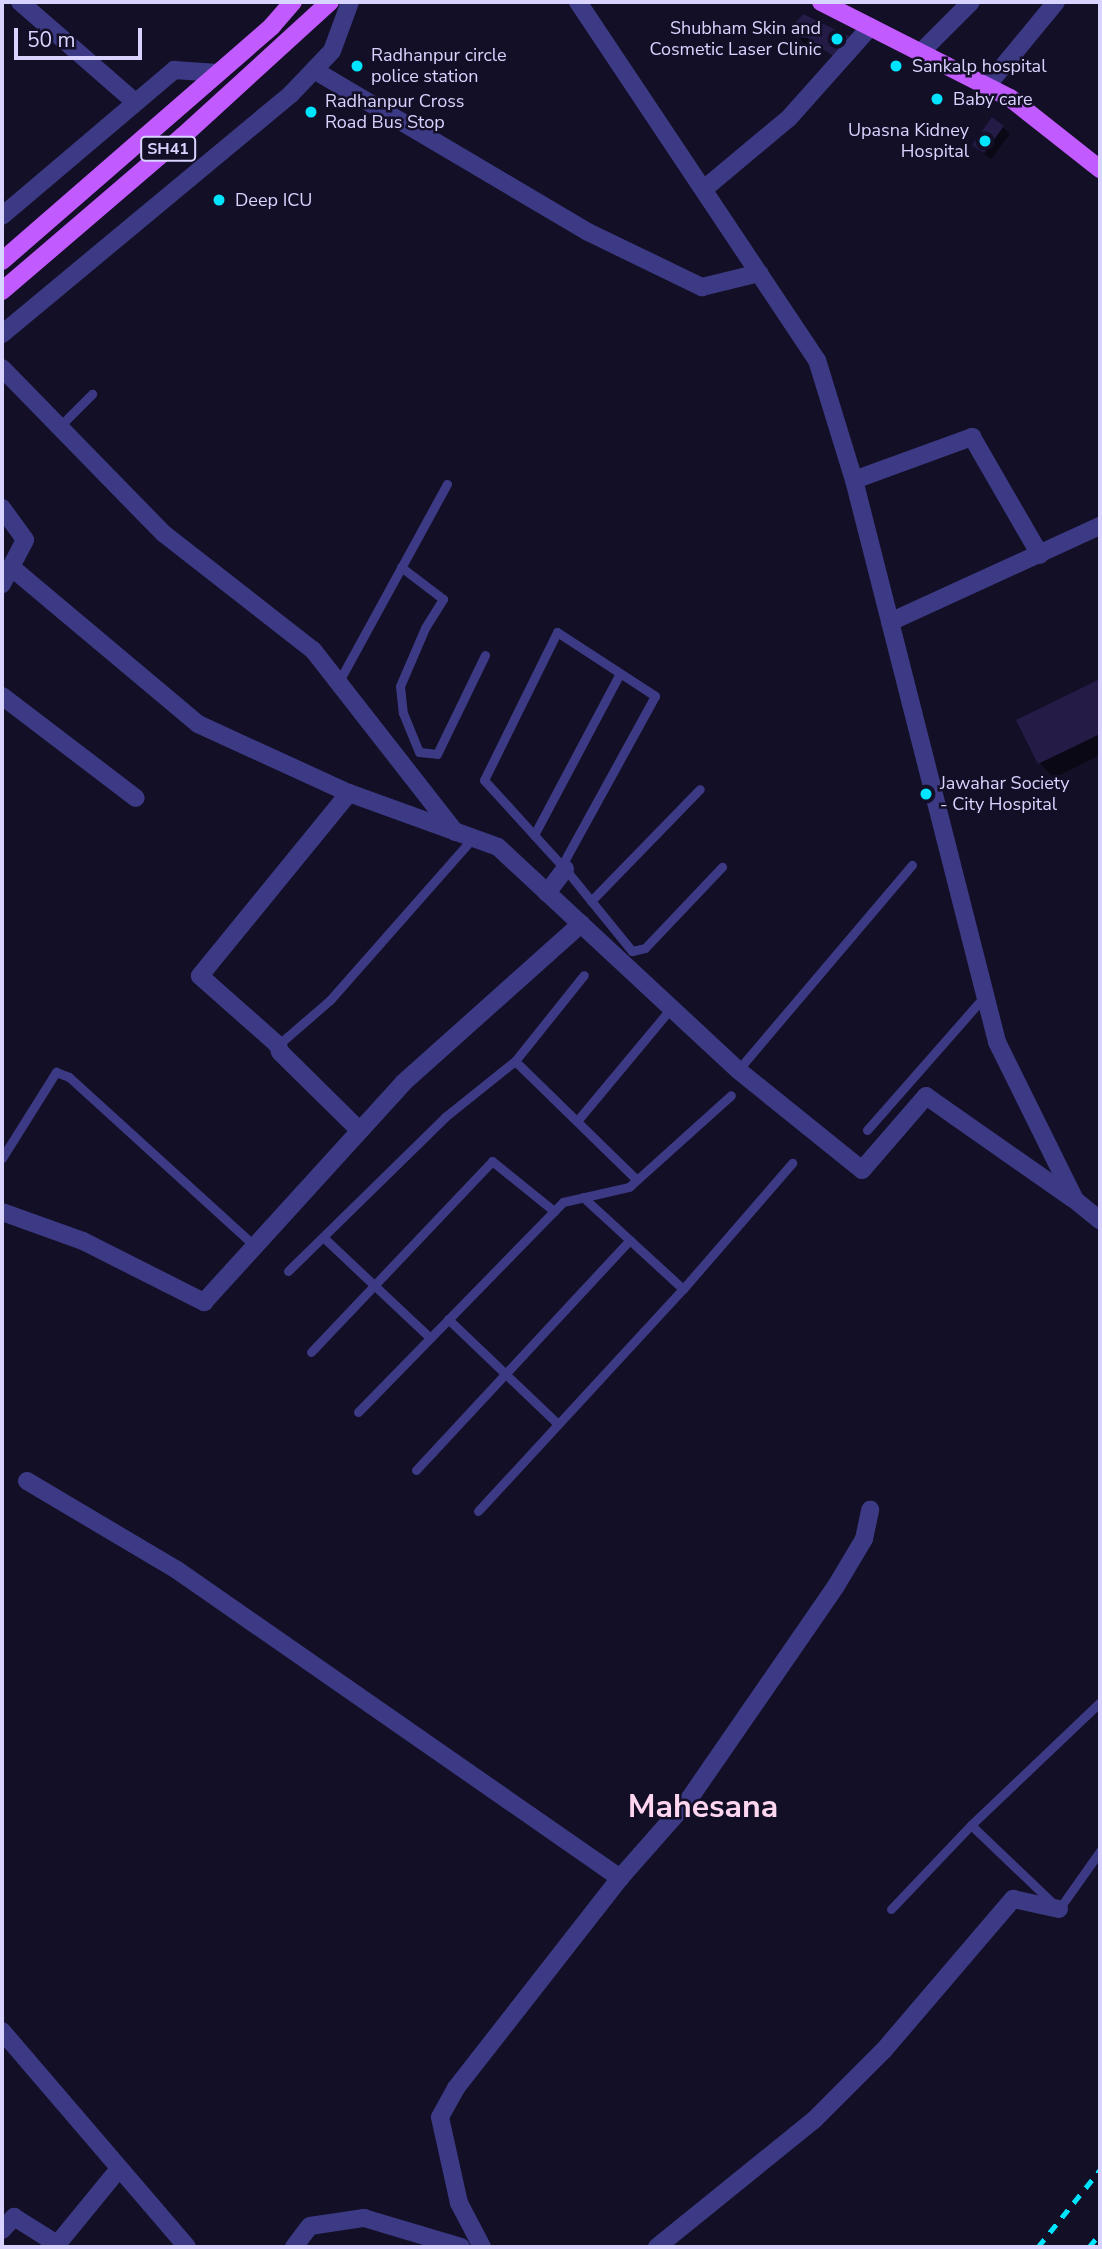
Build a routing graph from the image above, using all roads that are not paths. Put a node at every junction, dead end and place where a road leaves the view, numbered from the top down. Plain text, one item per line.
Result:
1 (20, 2) edge
2 (280, 2) edge
3 (293, 2) edge
4 (330, 2) edge
5 (350, 2) edge
6 (578, 2) edge
7 (821, 2) edge
8 (971, 2) edge
9 (1056, 2) edge
10 (272, 26) junction
11 (870, 27) junction
12 (920, 53) junction
13 (314, 69) junction
14 (218, 73) junction
15 (986, 87) junction
16 (135, 102) junction
17 (1098, 164) edge
18 (704, 189) junction
19 (2, 216) edge
20 (2, 261) edge
21 (759, 273) junction
22 (2, 291) edge
23 (2, 334) edge
24 (2, 368) edge
25 (92, 394) dead end
26 (59, 428) junction
27 (854, 480) junction
28 (447, 485) dead end
29 (2, 508) edge
30 (1100, 526) edge
31 (1040, 555) junction
32 (11, 567) junction
33 (401, 567) junction
34 (2, 584) edge
35 (890, 622) junction
36 (485, 655) dead end
37 (620, 674) junction
38 (338, 683) junction
39 (2, 696) edge
40 (700, 789) dead end
41 (349, 793) junction
42 (136, 798) dead end
43 (455, 832) junction
44 (534, 835) junction
45 (473, 838) junction
46 (912, 865) dead end
47 (722, 867) dead end
48 (565, 869) junction
49 (547, 892) junction
50 (591, 901) junction
51 (582, 925) junction
52 (584, 975) dead end
53 (986, 996) junction
54 (671, 1008) junction
55 (278, 1045) junction
56 (515, 1061) junction
57 (738, 1070) junction
58 (731, 1095) dead end
59 (577, 1121) junction
60 (867, 1129) dead end
61 (360, 1131) junction
62 (2, 1158) edge
63 (792, 1163) dead end
64 (637, 1180) junction
65 (583, 1197) junction
66 (1075, 1200) junction
67 (554, 1211) junction
68 (2, 1212) edge
69 (1100, 1220) edge
70 (323, 1237) junction
71 (630, 1240) junction
72 (255, 1246) junction
73 (288, 1271) dead end
74 (374, 1286) junction
75 (682, 1289) junction
76 (448, 1320) junction
77 (430, 1338) junction
78 (311, 1352) dead end
79 (505, 1374) junction
80 (358, 1412) dead end
81 (558, 1424) junction
82 (416, 1470) dead end
83 (27, 1481) dead end
84 (870, 1510) dead end
85 (478, 1511) dead end
86 (1100, 1702) edge
87 (971, 1825) junction
88 (1100, 1851) edge
89 (620, 1878) junction
90 (891, 1909) dead end
91 (1059, 1909) junction
92 (2, 2031) edge
93 (118, 2170) junction
94 (2, 2230) edge
95 (56, 2246) edge
96 (187, 2247) edge
97 (294, 2247) edge
98 (461, 2247) edge
99 (482, 2247) edge
100 (657, 2247) edge

1 - 16 street
2 - 10 main road
3 - 10 main road, SH41
4 - 22 main road, SH41
5 - 13 street
6 - 18 street
7 - 11 main road
8 - 12 street
9 - 15 street
10 - 14 main road, SH41
11 - 12 main road
11 - 18 street
12 - 15 main road
13 - 21 street
13 - 23 street
14 - 16 street
14 - 20 main road, SH41
15 - 17 main road
16 - 19 street
18 - 21 street
21 - 27 street
24 - 26 street
25 - 26 lane
26 - 38 street
27 - 31 street
27 - 35 street
28 - 33 lane
29 - 32 street
30 - 31 street
31 - 35 street
32 - 34 street
32 - 41 street
33 - 36 lane
33 - 38 lane
35 - 53 street
37 - 44 lane
37 - 44 lane
37 - 48 lane
38 - 43 street
39 - 42 street
40 - 50 lane
41 - 43 street
41 - 55 street
43 - 45 street
44 - 48 lane
45 - 49 street
45 - 55 lane
46 - 57 lane
47 - 50 lane
48 - 49 street
48 - 50 lane
49 - 51 street
51 - 54 street
51 - 61 street
52 - 56 lane
53 - 60 lane
53 - 66 street
54 - 57 street
54 - 59 lane
55 - 61 street
56 - 59 lane
56 - 70 lane
57 - 66 street
58 - 64 lane
59 - 64 lane
61 - 72 street
62 - 72 lane
63 - 75 lane
64 - 65 lane
65 - 67 lane
65 - 71 lane
66 - 69 street
67 - 74 lane
67 - 76 lane
68 - 72 street
70 - 73 lane
70 - 74 lane
71 - 75 lane
71 - 79 lane
74 - 77 lane
74 - 78 lane
75 - 81 lane
76 - 77 lane
76 - 79 lane
77 - 80 lane
79 - 81 lane
79 - 82 lane
81 - 85 lane
83 - 89 street
84 - 89 street
86 - 87 lane
87 - 90 lane
87 - 91 lane
88 - 91 lane
89 - 99 street
91 - 100 street
92 - 93 street
93 - 95 street
93 - 96 street
94 - 95 street
97 - 98 street

